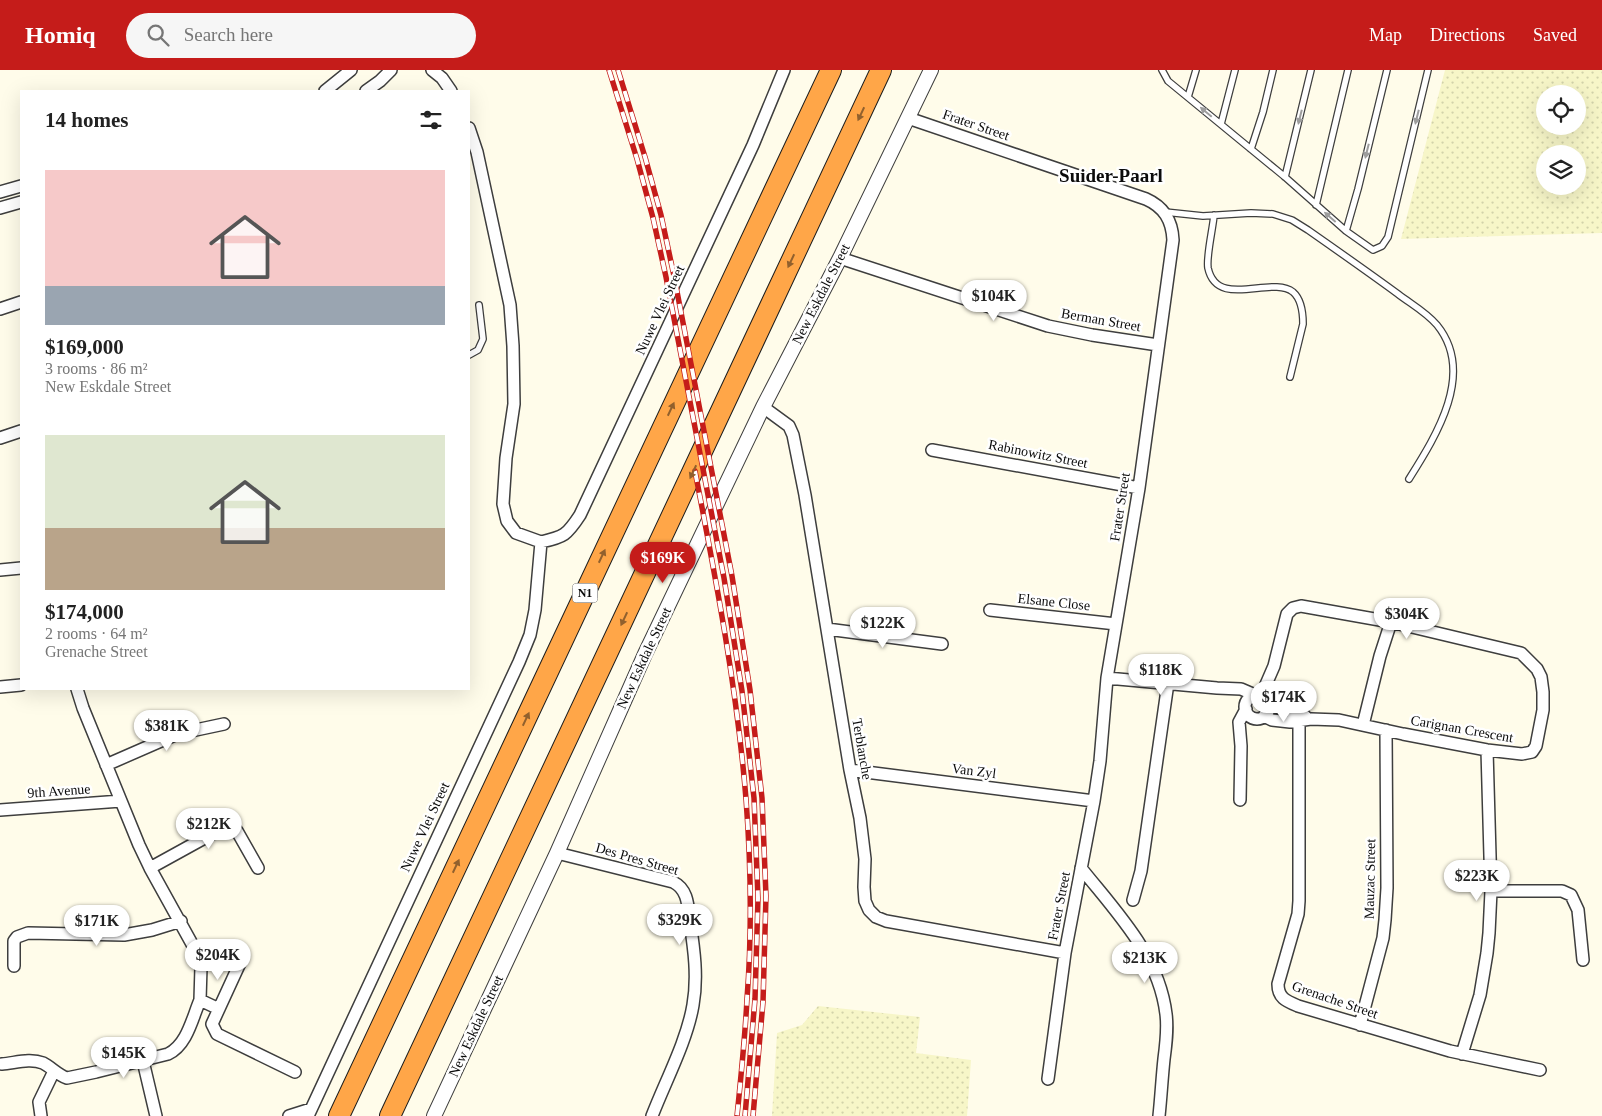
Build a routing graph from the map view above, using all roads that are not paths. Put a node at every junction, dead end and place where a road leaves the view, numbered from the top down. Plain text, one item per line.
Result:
1 (351, 70) edge
2 (390, 70) edge
3 (432, 70) edge
4 (784, 70) edge
5 (831, 70) edge
6 (881, 70) edge
7 (931, 70) edge
8 (1162, 70) edge
9 (1196, 70) edge
10 (1235, 70) edge
11 (1273, 70) edge
12 (1311, 70) edge
13 (1348, 70) edge
14 (1387, 70) edge
15 (1428, 70) edge
16 (327, 90) edge
17 (367, 90) edge
18 (450, 90) edge
19 (1188, 97) junction
20 (908, 118) junction
21 (1221, 124) junction
22 (470, 131) edge
23 (1251, 149) junction
24 (1285, 178) junction
25 (20, 186) edge
26 (0, 192) edge
27 (20, 202) edge
28 (1316, 205) junction
29 (0, 208) edge
30 (1165, 212) junction
31 (1214, 215) junction
32 (1346, 231) junction
33 (840, 258) junction
34 (20, 302) edge
35 (479, 305) dead end
36 (0, 309) edge
37 (1158, 345) junction
38 (470, 354) edge
39 (1290, 377) dead end
40 (763, 407) junction
41 (20, 431) edge
42 (0, 438) edge
43 (932, 450) dead end
44 (1409, 479) dead end
45 (1139, 488) junction
46 (540, 542) junction
47 (20, 568) edge
48 (0, 570) edge
49 (990, 610) dead end
50 (1391, 622) junction
51 (1116, 624) junction
52 (827, 629) junction
53 (942, 644) dead end
54 (1107, 678) junction
55 (1168, 683) junction
56 (20, 685) edge
57 (0, 686) edge
58 (1217, 688) junction
59 (78, 690) edge
60 (1261, 698) junction
61 (1246, 706) junction
62 (1259, 717) junction
63 (1303, 718) junction
64 (224, 724) dead end
65 (1363, 725) junction
66 (1386, 730) junction
67 (1241, 746) junction
68 (1487, 750) junction
69 (106, 765) junction
70 (850, 770) junction
71 (1240, 800) dead end
72 (121, 801) junction
73 (1094, 802) junction
74 (0, 810) edge
75 (557, 853) junction
76 (150, 868) junction
77 (258, 868) dead end
78 (1081, 868) junction
79 (1491, 891) junction
80 (440, 900) junction
81 (1133, 900) dead end
82 (180, 920) junction
83 (1065, 953) junction
84 (1583, 960) dead end
85 (240, 963) dead end
86 (14, 966) dead end
87 (200, 1000) junction
88 (219, 1009) junction
89 (1360, 1025) junction
90 (1462, 1054) junction
91 (143, 1061) junction
92 (2, 1064) dead end
93 (1540, 1070) dead end
94 (54, 1071) junction
95 (295, 1072) dead end
96 (1048, 1079) dead end
97 (316, 1114) edge
98 (41, 1116) edge
99 (156, 1116) edge
100 (289, 1116) edge
101 (339, 1116) edge
102 (390, 1116) edge
103 (434, 1116) edge
104 (652, 1116) edge
105 (1159, 1116) edge

1 - 16 street
2 - 17 street
3 - 18 street
4 - 46 street, Nuwe Vlei Street
80 -> 5 highway, N1
6 -> 102 highway
7 - 20 street, New Eskdale Street
8 - 19 lane
9 - 19 lane
10 - 21 lane
11 - 23 lane
12 -> 24 lane
13 - 28 lane
14 -> 32 lane
15 -> 32 lane
21 -> 19 lane
20 - 30 street, Frater Street
20 - 33 street, New Eskdale Street
21 - 23 lane
22 - 46 street
23 - 24 lane
24 - 28 lane
25 - 26 street
27 - 29 street
32 -> 28 lane
30 - 31 lane
30 - 37 street, Frater Street
31 - 39 lane
31 - 44 lane
33 - 37 street, Berman Street
33 - 40 street, New Eskdale Street
34 - 36 street
35 - 38 lane
37 - 45 street, Frater Street
40 - 52 street, Terblanche
40 - 75 street, New Eskdale Street
41 - 42 street
43 - 45 street, Rabinowitz Street
45 - 51 street, Frater Street
46 - 97 street, Nuwe Vlei Street
47 - 48 street
49 - 51 street, Elsane Close
50 - 60 street, Carignan Crescent
50 - 65 street
50 - 68 street, Carignan Crescent
51 - 54 street, Frater Street
52 - 53 street
52 - 70 street, Terblanche
54 - 55 street
54 - 73 street, Frater Street
55 - 58 street
55 - 81 street
56 - 57 street
58 - 60 street
58 - 61 street
59 - 69 street
60 - 61 street
60 - 62 street
60 - 63 street
61 - 62 street
61 - 67 street
62 - 63 street, Carignan Crescent
62 - 67 street
63 - 65 street, Carignan Crescent
63 - 89 street, Grenache Street
64 - 69 street
65 - 66 street, Carignan Crescent
66 - 68 street, Carignan Crescent
66 - 89 street, Mauzac Street
67 - 71 street
68 - 79 street
69 - 72 street
70 - 73 street, Van Zyl
70 - 83 street, Terblanche
72 - 74 street, 9th Avenue
72 - 76 street
73 - 78 street, Frater Street
75 - 103 street, New Eskdale Street
75 - 104 street, Des Pres Street
76 - 77 street
76 - 82 street
78 - 83 street, Frater Street
78 - 105 street
79 - 84 street
79 - 90 street
80 - 97 highway
80 - 101 highway, N1
82 - 86 street
82 - 87 street
83 - 96 street, Frater Street
85 - 88 street
87 - 88 street
87 - 91 street
88 - 95 street
89 - 90 street, Grenache Street
90 - 93 street, Grenache Street
91 - 94 street
91 - 99 street
92 - 94 street
94 - 98 street
97 - 100 street

